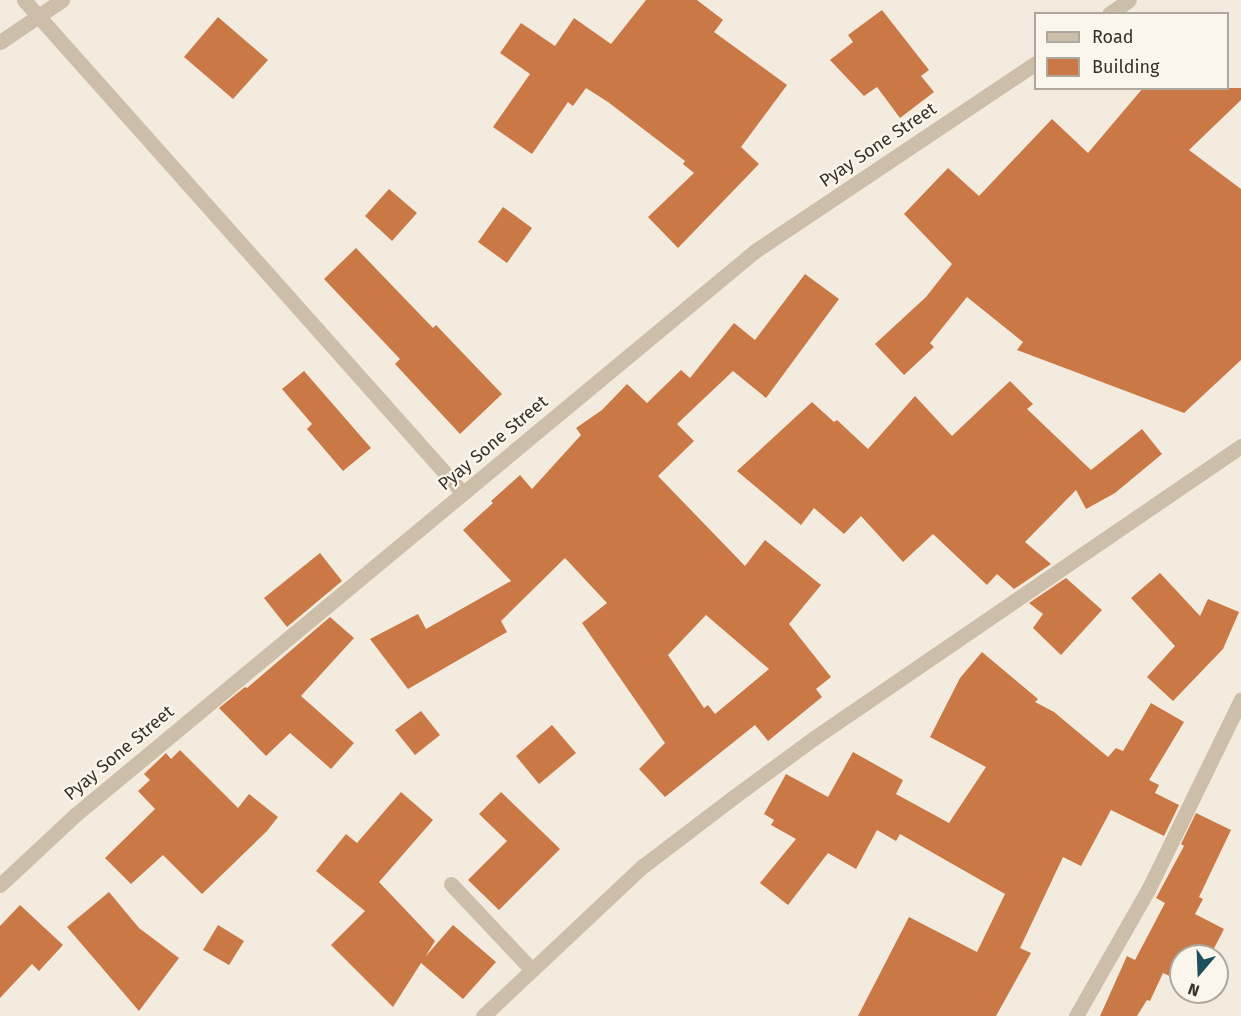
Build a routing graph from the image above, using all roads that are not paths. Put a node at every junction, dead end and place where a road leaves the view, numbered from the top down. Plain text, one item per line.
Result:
1 (24, 0) edge
2 (62, 0) edge
3 (1129, 0) edge
4 (1112, 12) edge
5 (37, 17) junction
6 (0, 42) edge
7 (1034, 64) edge
8 (1241, 446) edge
9 (463, 493) junction
10 (1241, 699) edge
11 (451, 884) dead end
12 (0, 885) edge
13 (531, 969) junction
14 (483, 1016) edge
15 (1076, 1016) edge

1 - 5 street
2 - 5 street
3 - 4 street
5 - 6 street
5 - 9 street
7 - 9 street, Pyay Sone Street
8 - 13 street
9 - 12 street, Pyay Sone Street
10 - 15 street
11 - 13 street
13 - 14 street

